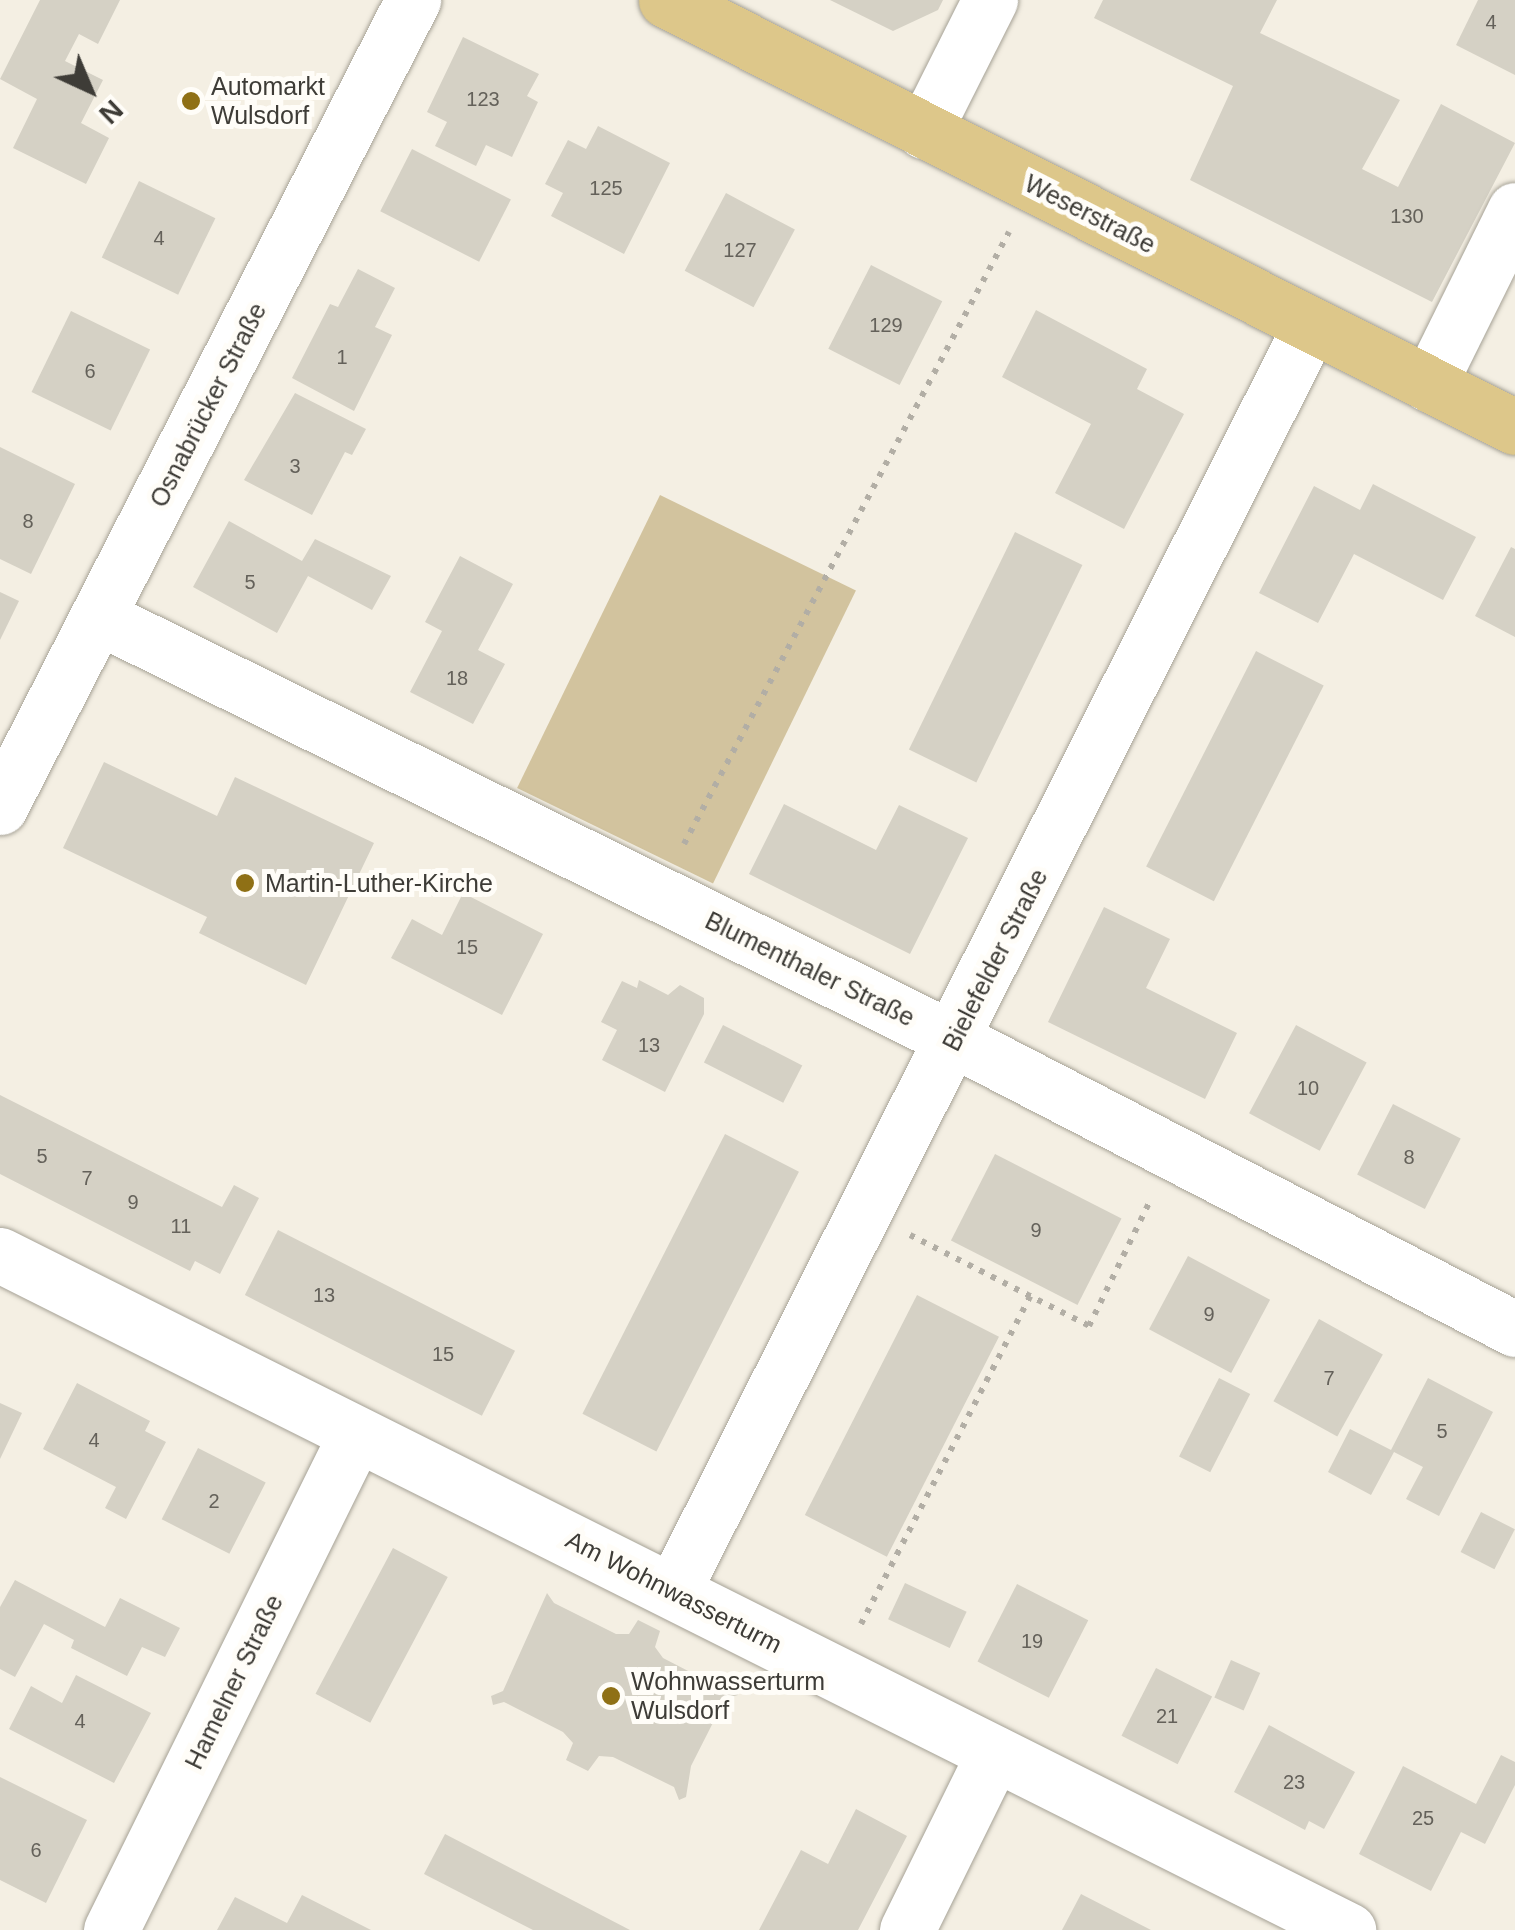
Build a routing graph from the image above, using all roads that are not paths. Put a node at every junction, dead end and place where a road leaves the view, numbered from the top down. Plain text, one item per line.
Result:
1 (413, 0) edge
2 (666, 0) edge
3 (990, 0) edge
4 (924, 131) junction
5 (1515, 210) edge
6 (1310, 326) junction
7 (1429, 384) junction
8 (1515, 427) edge
9 (101, 618) junction
10 (0, 807) edge
11 (955, 1040) junction
12 (0, 1255) edge
13 (1515, 1329) edge
14 (356, 1434) junction
15 (673, 1592) junction
16 (994, 1753) junction
17 (112, 1930) edge
18 (907, 1930) edge
19 (1348, 1930) edge

1 - 9 street, Osnabrücker Straße
2 - 4 main road, Weserstraße
3 - 4 street
4 - 6 main road, Weserstraße
5 - 7 street
6 - 7 main road, Weserstraße
6 - 11 street, Bielefelder Straße
7 - 8 main road, Weserstraße
9 - 10 street, Osnabrücker Straße
9 - 11 street, Blumenthaler Straße
11 - 13 street, Blumenthaler Straße
11 - 15 street, Bielefelder Straße
12 - 14 street, Am Wohnwasserturm
14 - 15 street, Am Wohnwasserturm
14 - 17 street, Hamelner Straße
15 - 16 street, Am Wohnwasserturm
16 - 18 street
16 - 19 street, Am Wohnwasserturm

